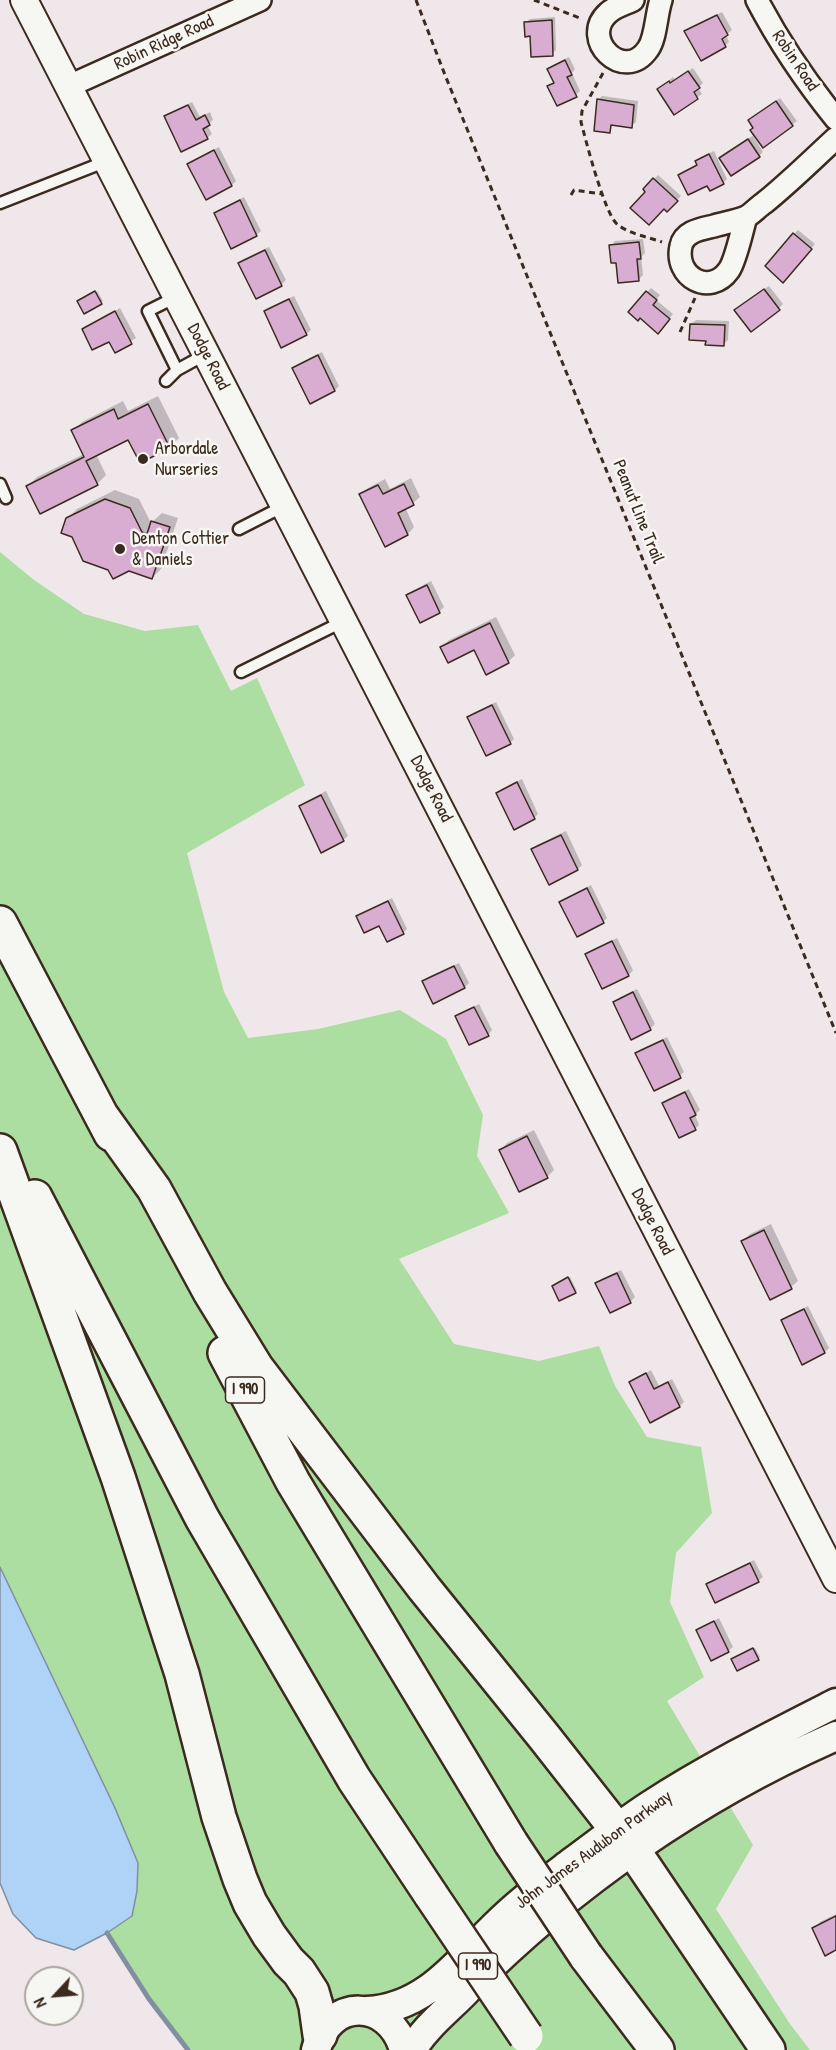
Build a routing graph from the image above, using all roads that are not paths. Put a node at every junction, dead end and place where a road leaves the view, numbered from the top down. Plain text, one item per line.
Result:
1 (24, 0) edge
2 (260, 0) edge
3 (633, 0) edge
4 (661, 0) edge
5 (757, 0) edge
6 (69, 86) junction
7 (836, 119) edge
8 (836, 138) edge
9 (107, 161) junction
10 (0, 203) edge
11 (746, 217) junction
12 (176, 296) junction
13 (206, 354) junction
14 (177, 370) junction
15 (166, 381) dead end
16 (0, 484) edge
17 (6, 498) dead end
18 (284, 505) junction
19 (239, 529) dead end
20 (344, 621) junction
21 (241, 672) dead end
22 (0, 923) edge
23 (101, 1115) junction
24 (0, 1129) edge
25 (0, 1151) edge
26 (836, 1580) edge
27 (836, 1703) edge
28 (836, 1736) edge
29 (625, 1840) junction
30 (367, 2011) junction
31 (318, 2043) edge
32 (531, 2043) edge
33 (404, 2050) edge
34 (412, 2050) edge
35 (657, 2050) edge
36 (768, 2050) edge

1 - 6 street, Dodge Road
2 - 6 street, Robin Ridge Road
3 - 4 street
5 - 7 street, Robin Road
6 - 9 street, Dodge Road
8 - 11 street
9 - 10 lane
9 - 12 street, Dodge Road
11 - 11 street
12 - 13 street, Dodge Road
12 - 14 lane
13 - 14 lane
13 - 18 street, Dodge Road
14 - 15 lane
16 - 17 lane
18 - 19 lane
18 - 20 street, Dodge Road
20 - 21 lane
20 - 26 street, Dodge Road
22 - 23 highway, I 990
23 - 29 highway
23 - 35 highway, I 990, bridge
24 - 32 highway, I 990, bridge
25 - 31 highway
27 - 29 main road, John James Audubon Parkway
28 - 29 main road, John James Audubon Parkway
29 - 30 main road, John James Audubon Parkway
29 - 34 main road, John James Audubon Parkway
29 - 36 highway
30 - 31 main road, John James Audubon Parkway
30 - 33 main road

